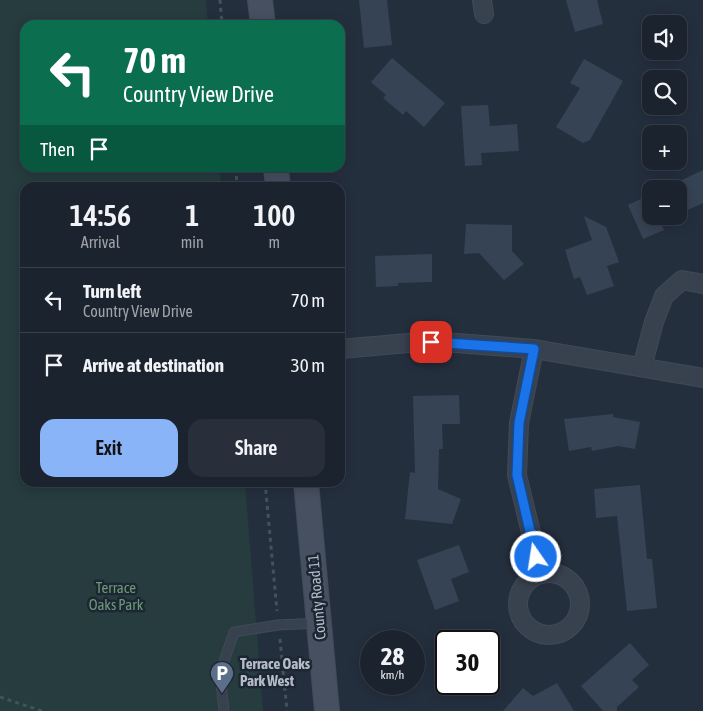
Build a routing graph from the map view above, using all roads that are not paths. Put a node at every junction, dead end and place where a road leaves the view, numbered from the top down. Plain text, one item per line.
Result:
1 (260, 0) edge
2 (262, 20) edge
3 (703, 284) edge
4 (534, 349) junction
5 (345, 350) edge
6 (642, 368) junction
7 (702, 375) edge
8 (306, 487) edge
9 (540, 574) dead end
10 (319, 623) junction
11 (224, 711) edge
12 (327, 711) edge

1 - 2 street
3 - 6 street
4 - 5 street
4 - 6 street
4 - 9 street
6 - 7 street
8 - 10 street, County Road 11
10 - 11 lane
10 - 12 street, County Road 11

